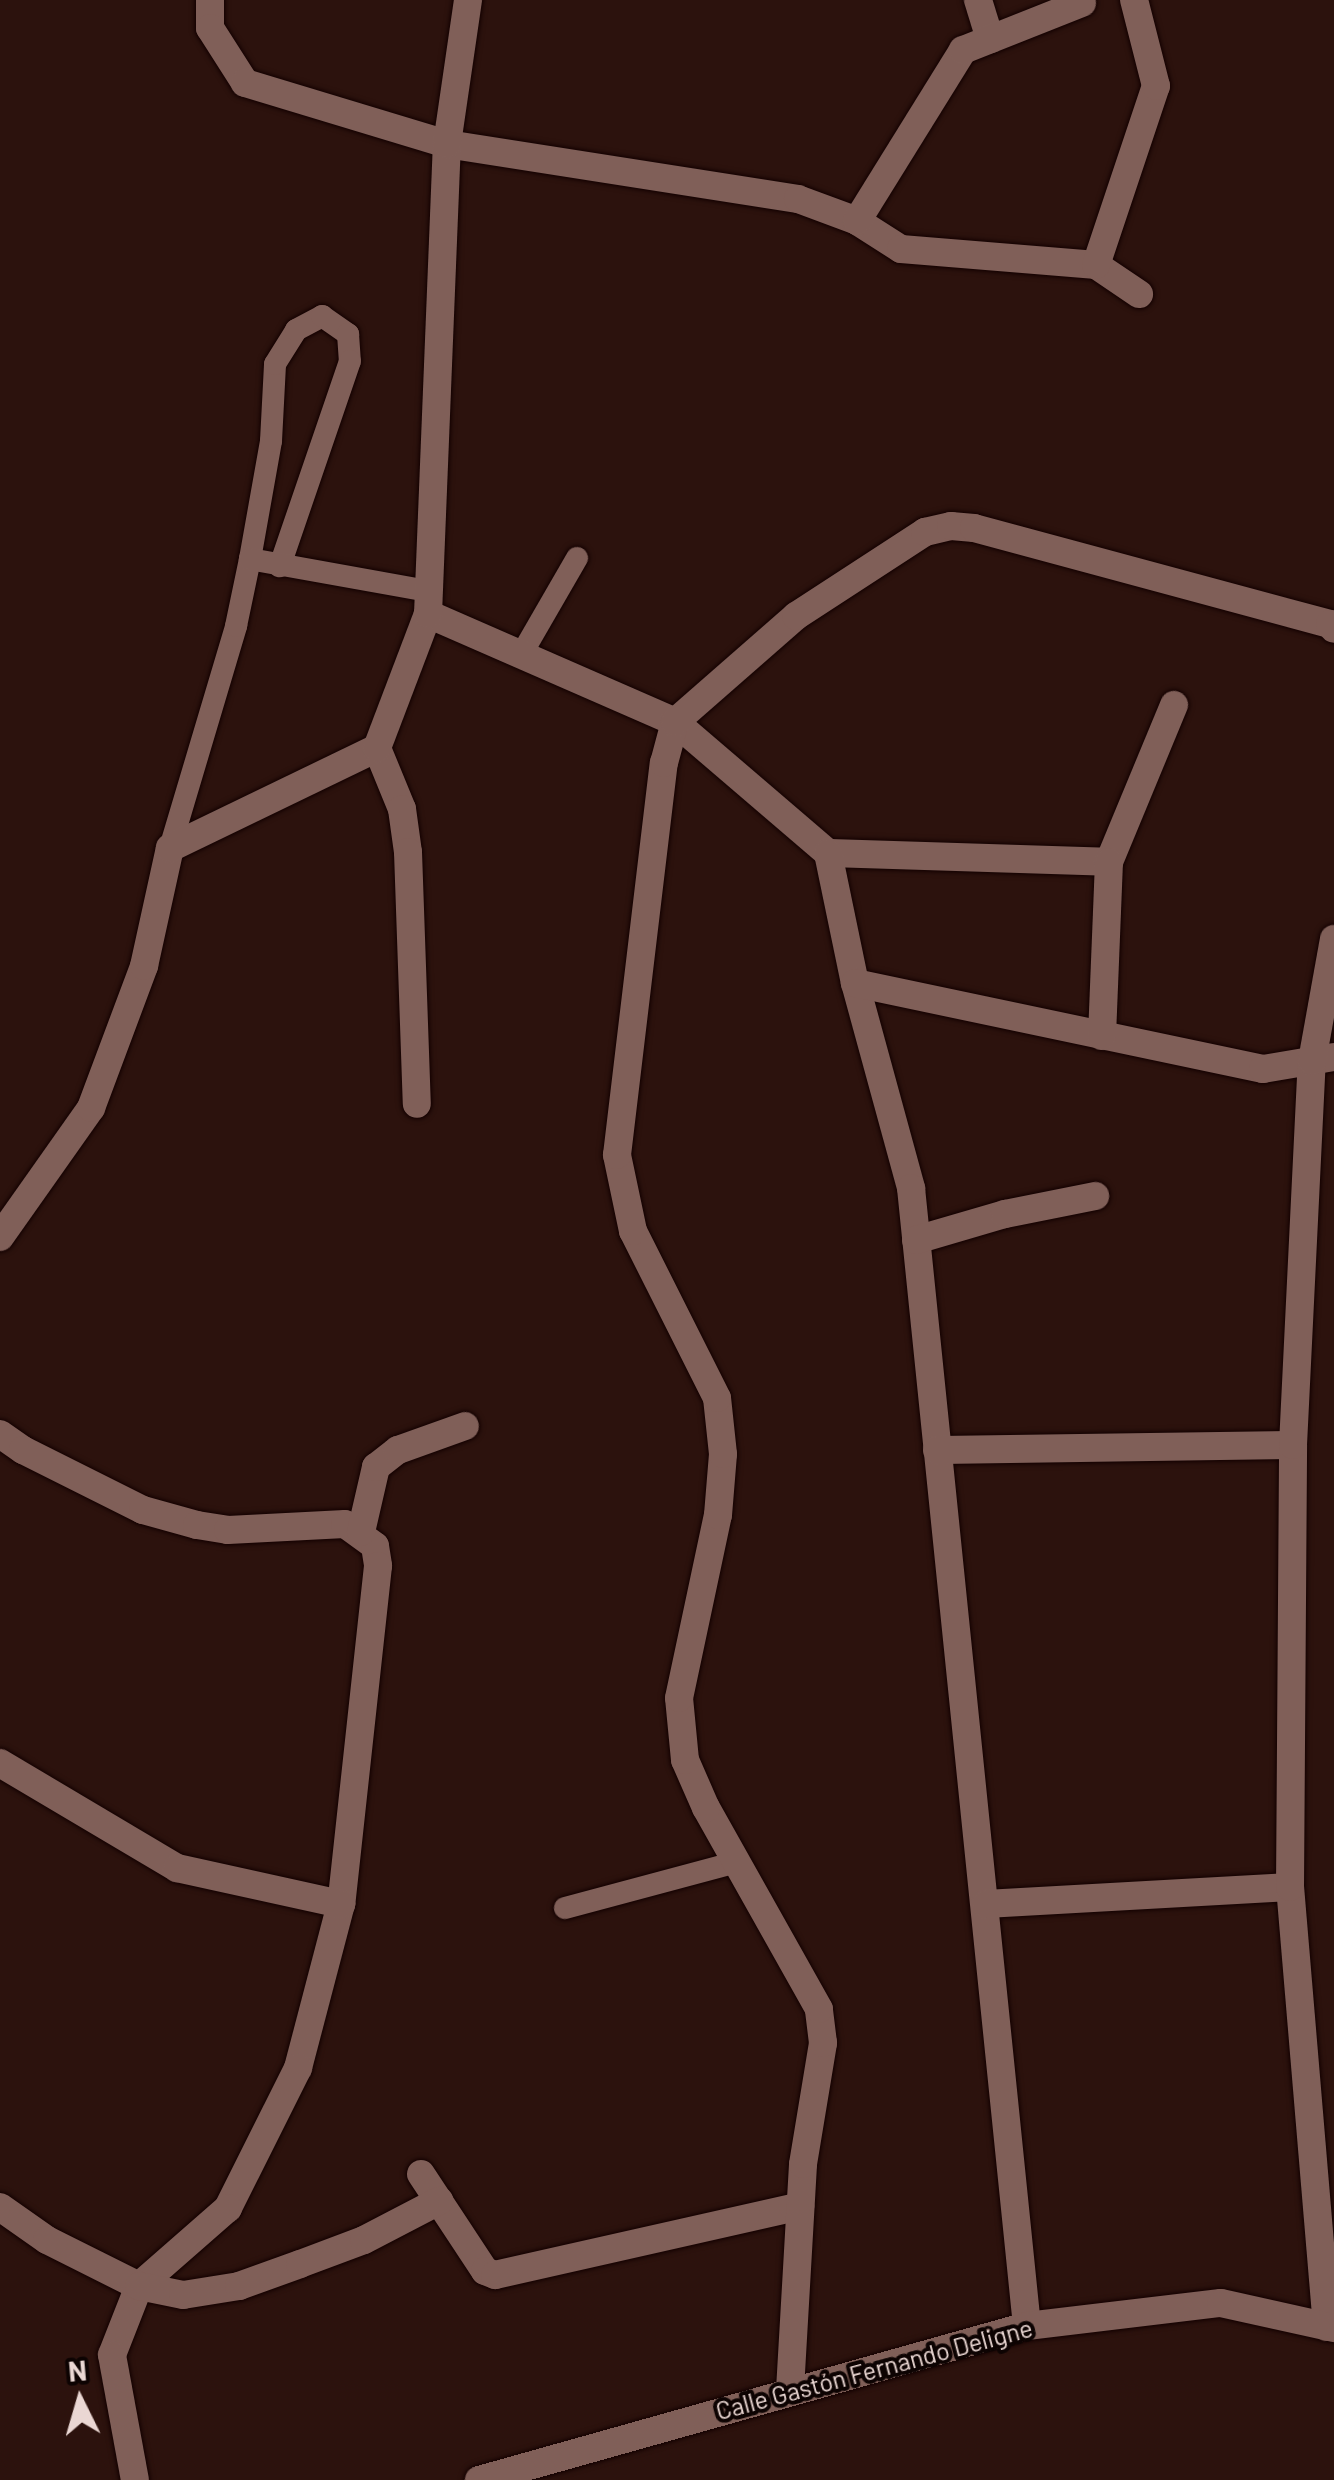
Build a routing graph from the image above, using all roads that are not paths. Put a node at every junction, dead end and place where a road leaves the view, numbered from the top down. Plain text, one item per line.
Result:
1 (210, 0) edge
2 (468, 0) edge
3 (978, 0) edge
4 (1134, 0) edge
5 (1082, 3) dead end
6 (990, 40) junction
7 (446, 144) junction
8 (856, 221) junction
9 (1096, 264) junction
10 (1139, 294) dead end
11 (577, 558) dead end
12 (250, 559) junction
13 (280, 566) junction
14 (428, 602) junction
15 (1334, 629) edge
16 (521, 655) junction
17 (1174, 706) dead end
18 (675, 722) junction
19 (377, 748) junction
20 (170, 848) junction
21 (828, 853) junction
22 (1109, 862) junction
23 (1334, 939) edge
24 (855, 983) junction
25 (1102, 1036) junction
26 (1323, 1059) edge
27 (417, 1104) dead end
28 (1095, 1196) dead end
29 (0, 1237) edge
30 (916, 1240) junction
31 (466, 1426) dead end
32 (0, 1434) edge
33 (1293, 1446) junction
34 (938, 1450) junction
35 (361, 1532) junction
36 (0, 1763) edge
37 (737, 1862) junction
38 (1290, 1887) junction
39 (341, 1904) junction
40 (986, 1904) junction
41 (565, 1908) dead end
42 (421, 2174) dead end
43 (438, 2201) junction
44 (800, 2206) junction
45 (0, 2208) edge
46 (139, 2286) junction
47 (1027, 2326) junction
48 (1330, 2328) edge
49 (790, 2390) junction
50 (134, 2480) edge
51 (479, 2480) edge

1 - 7 street
2 - 7 street
3 - 6 street
4 - 9 street
5 - 6 street
6 - 8 street
7 - 8 street
7 - 14 street
8 - 9 street
9 - 10 street
11 - 16 lane
12 - 13 lane
12 - 13 lane
12 - 20 lane
13 - 14 lane
14 - 16 street
14 - 19 street
15 - 18 street
16 - 18 street
17 - 22 street
18 - 21 street
18 - 37 street
19 - 20 street
19 - 27 street
20 - 29 street
21 - 22 street
21 - 24 street
22 - 25 street
23 - 26 street
24 - 25 street
24 - 30 street
25 - 26 street
26 - 33 street
28 - 30 street
30 - 34 street
31 - 35 street
32 - 35 street
33 - 34 street
33 - 38 street
34 - 40 street
35 - 39 street
36 - 39 street
37 - 41 lane
37 - 44 street
38 - 40 street
38 - 48 street
39 - 46 street
40 - 47 street
42 - 43 street
43 - 44 street
43 - 46 street
44 - 49 street
45 - 46 street
46 - 50 street
47 - 48 street, Calle Gastón Fernando Deligne
47 - 49 street, Calle Gastón Fernando Deligne
49 - 51 street, Calle Gastón Fernando Deligne

